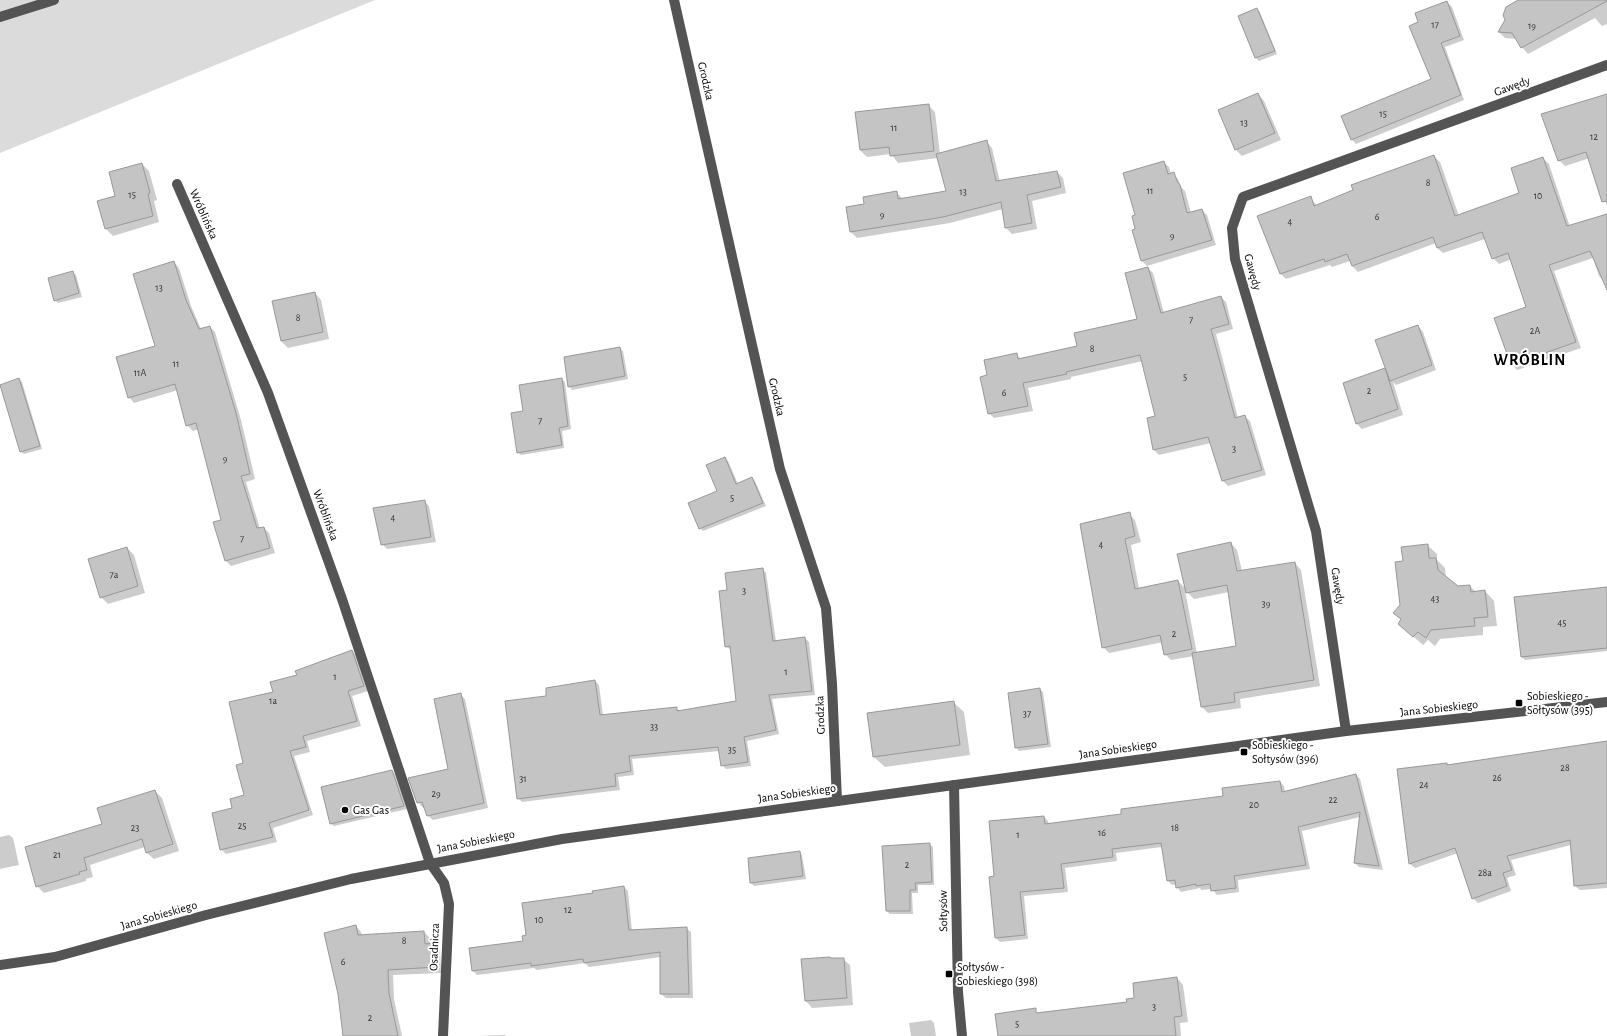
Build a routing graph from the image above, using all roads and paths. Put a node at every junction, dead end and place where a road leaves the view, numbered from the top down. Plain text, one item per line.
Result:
1 (54, 0) edge
2 (674, 0) edge
3 (0, 17) edge
4 (1607, 65) edge
5 (176, 184) dead end
6 (1607, 702) edge
7 (1346, 731) junction
8 (954, 785) junction
9 (837, 801) junction
10 (430, 863) junction
11 (0, 966) edge
12 (443, 1036) edge
13 (962, 1036) edge

1 - 3 street
2 - 9 street, Grodzka
4 - 7 street, Gawędy
5 - 10 street, Wróblińska
6 - 7 street, Jana Sobieskiego
7 - 8 street, Jana Sobieskiego
8 - 9 street, Jana Sobieskiego
8 - 13 street, Sołtysów
9 - 10 street, Jana Sobieskiego
10 - 11 street, Jana Sobieskiego
10 - 12 street, Osadnicza

